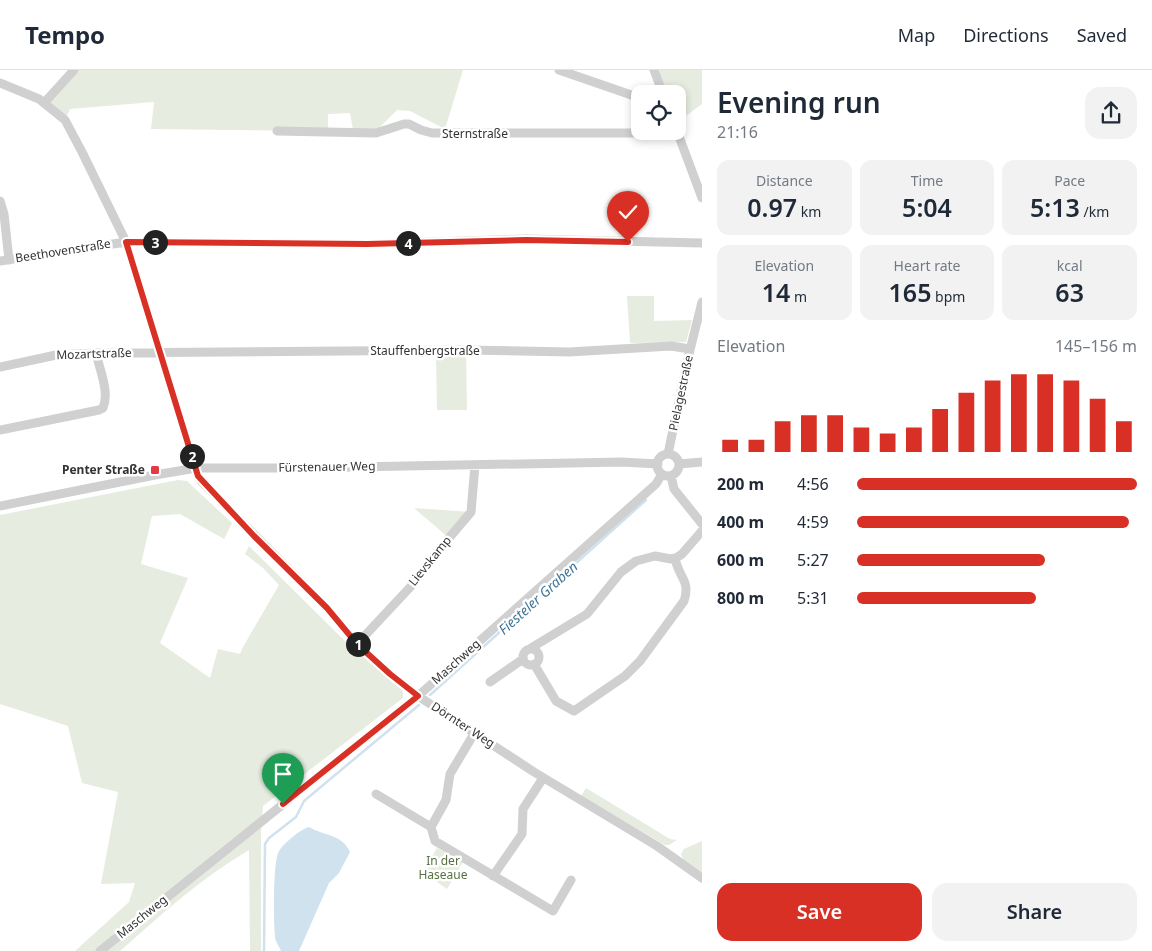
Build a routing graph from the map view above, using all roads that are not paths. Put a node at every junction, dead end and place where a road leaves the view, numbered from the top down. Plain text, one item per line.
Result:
1 (74, 70) edge
2 (559, 70) edge
3 (654, 70) edge
4 (0, 83) edge
5 (660, 85) edge
6 (631, 95) edge
7 (44, 103) junction
8 (277, 131) dead end
9 (631, 133) edge
10 (680, 140) edge
11 (702, 198) edge
12 (0, 201) edge
13 (126, 242) junction
14 (702, 243) edge
15 (5, 261) edge
16 (702, 302) edge
17 (690, 349) junction
18 (96, 353) junction
19 (159, 353) junction
20 (0, 367) edge
21 (0, 430) edge
22 (668, 454) junction
23 (702, 462) edge
24 (658, 464) junction
25 (679, 464) junction
26 (475, 466) junction
27 (196, 468) junction
28 (666, 475) junction
29 (0, 506) edge
30 (702, 524) edge
31 (702, 530) edge
32 (675, 558) junction
33 (357, 644) junction
34 (531, 648) junction
35 (523, 659) junction
36 (534, 664) junction
37 (490, 682) dead end
38 (418, 696) junction
39 (475, 732) junction
40 (543, 778) junction
41 (376, 794) dead end
42 (431, 827) junction
43 (493, 876) junction
44 (702, 878) edge
45 (571, 880) dead end
46 (100, 951) edge

1 - 7 street
2 - 6 street
3 - 5 street
4 - 7 street
7 - 13 street
8 - 9 street, Sternstraße
10 - 11 street
12 - 15 street
13 - 14 street, Beethovenstraße
13 - 15 street, Beethovenstraße
13 - 19 street
16 - 17 street, Pielagestraße
17 - 19 street, Stauffenbergstraße
17 - 22 street, Pielagestraße
18 - 19 street, Mozartstraße
18 - 20 street, Mozartstraße
18 - 21 street
19 - 27 street
22 - 24 street
22 - 25 street
23 - 25 street
24 - 26 street, Fürstenauer Weg
24 - 28 street
25 - 28 street
26 - 27 street, Fürstenauer Weg
26 - 33 street, Lievskamp
27 - 29 street, Fürstenauer Weg
27 - 33 street, Dörnter Weg
28 - 30 street
28 - 38 street, Maschweg
31 - 32 street
32 - 34 street
32 - 36 street
33 - 38 street, Dörnter Weg
34 - 35 street
34 - 36 street
35 - 36 street
35 - 37 street
38 - 39 street, Dörnter Weg
38 - 46 street, Maschweg
39 - 40 street, Dörnter Weg
39 - 42 street
40 - 43 street
40 - 44 street, Dörnter Weg
41 - 42 street
42 - 43 street
43 - 45 street

